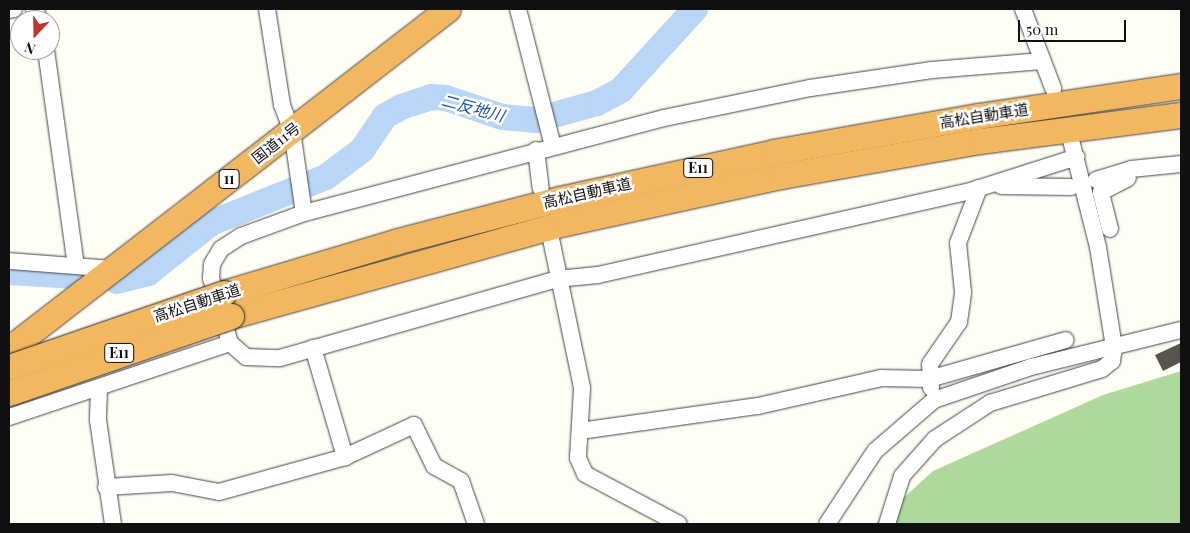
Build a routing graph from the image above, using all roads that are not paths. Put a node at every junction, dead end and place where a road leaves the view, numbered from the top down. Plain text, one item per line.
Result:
1 (14, 9) edge
2 (266, 9) edge
3 (448, 9) edge
4 (518, 9) edge
5 (1023, 9) edge
6 (9, 10) edge
7 (47, 60) edge
8 (1042, 61) junction
9 (1181, 86) edge
10 (1053, 88) dead end
11 (1181, 115) edge
12 (292, 131) junction
13 (1070, 140) dead end
14 (552, 146) junction
15 (536, 150) junction
16 (1076, 157) junction
17 (1181, 164) edge
18 (1141, 168) junction
19 (1096, 180) dead end
20 (982, 187) junction
21 (1071, 187) dead end
22 (541, 188) dead end
23 (304, 213) junction
24 (1110, 229) dead end
25 (551, 239) dead end
26 (9, 260) edge
27 (76, 265) junction
28 (112, 268) junction
29 (558, 279) junction
30 (227, 304) junction
31 (1181, 330) edge
32 (1066, 340) dead end
33 (230, 343) junction
34 (1114, 347) junction
35 (9, 348) edge
36 (313, 348) junction
37 (9, 367) edge
38 (929, 379) junction
39 (99, 388) junction
40 (9, 392) edge
41 (934, 400) junction
42 (9, 417) edge
43 (580, 431) junction
44 (345, 457) junction
45 (106, 487) junction
46 (113, 524) edge
47 (476, 524) edge
48 (680, 524) edge
49 (827, 524) edge
50 (887, 524) edge

1 - 6 street
2 - 12 street
3 - 12 highway, 国道11号 / 11
4 - 14 street
5 - 8 street
7 - 27 street
8 - 10 street
8 - 14 street
9 - 30 highway, 高松自動車道 / E11
11 - 30 highway, 高松自動車道 / E11
12 - 23 street
12 - 28 highway, 国道11号 / 11
13 - 16 street
14 - 15 street
15 - 22 street
15 - 23 street
16 - 20 street
16 - 34 street
17 - 18 street
18 - 19 street
18 - 24 street
20 - 21 street
20 - 29 street
20 - 38 street
23 - 33 street
25 - 29 street
26 - 27 street
27 - 28 street
28 - 35 highway, 国道11号 / 11
29 - 36 street
29 - 43 street
30 - 37 highway, 高松自動車道 / E11, bridge
30 - 40 highway, 高松自動車道 / E11, bridge
31 - 34 street
32 - 38 street
33 - 36 street
33 - 39 street
34 - 41 street
34 - 50 street
36 - 44 street
38 - 41 street
38 - 43 street
39 - 42 street
39 - 45 street
41 - 49 street
43 - 48 street
44 - 45 street
44 - 47 street
45 - 46 street

